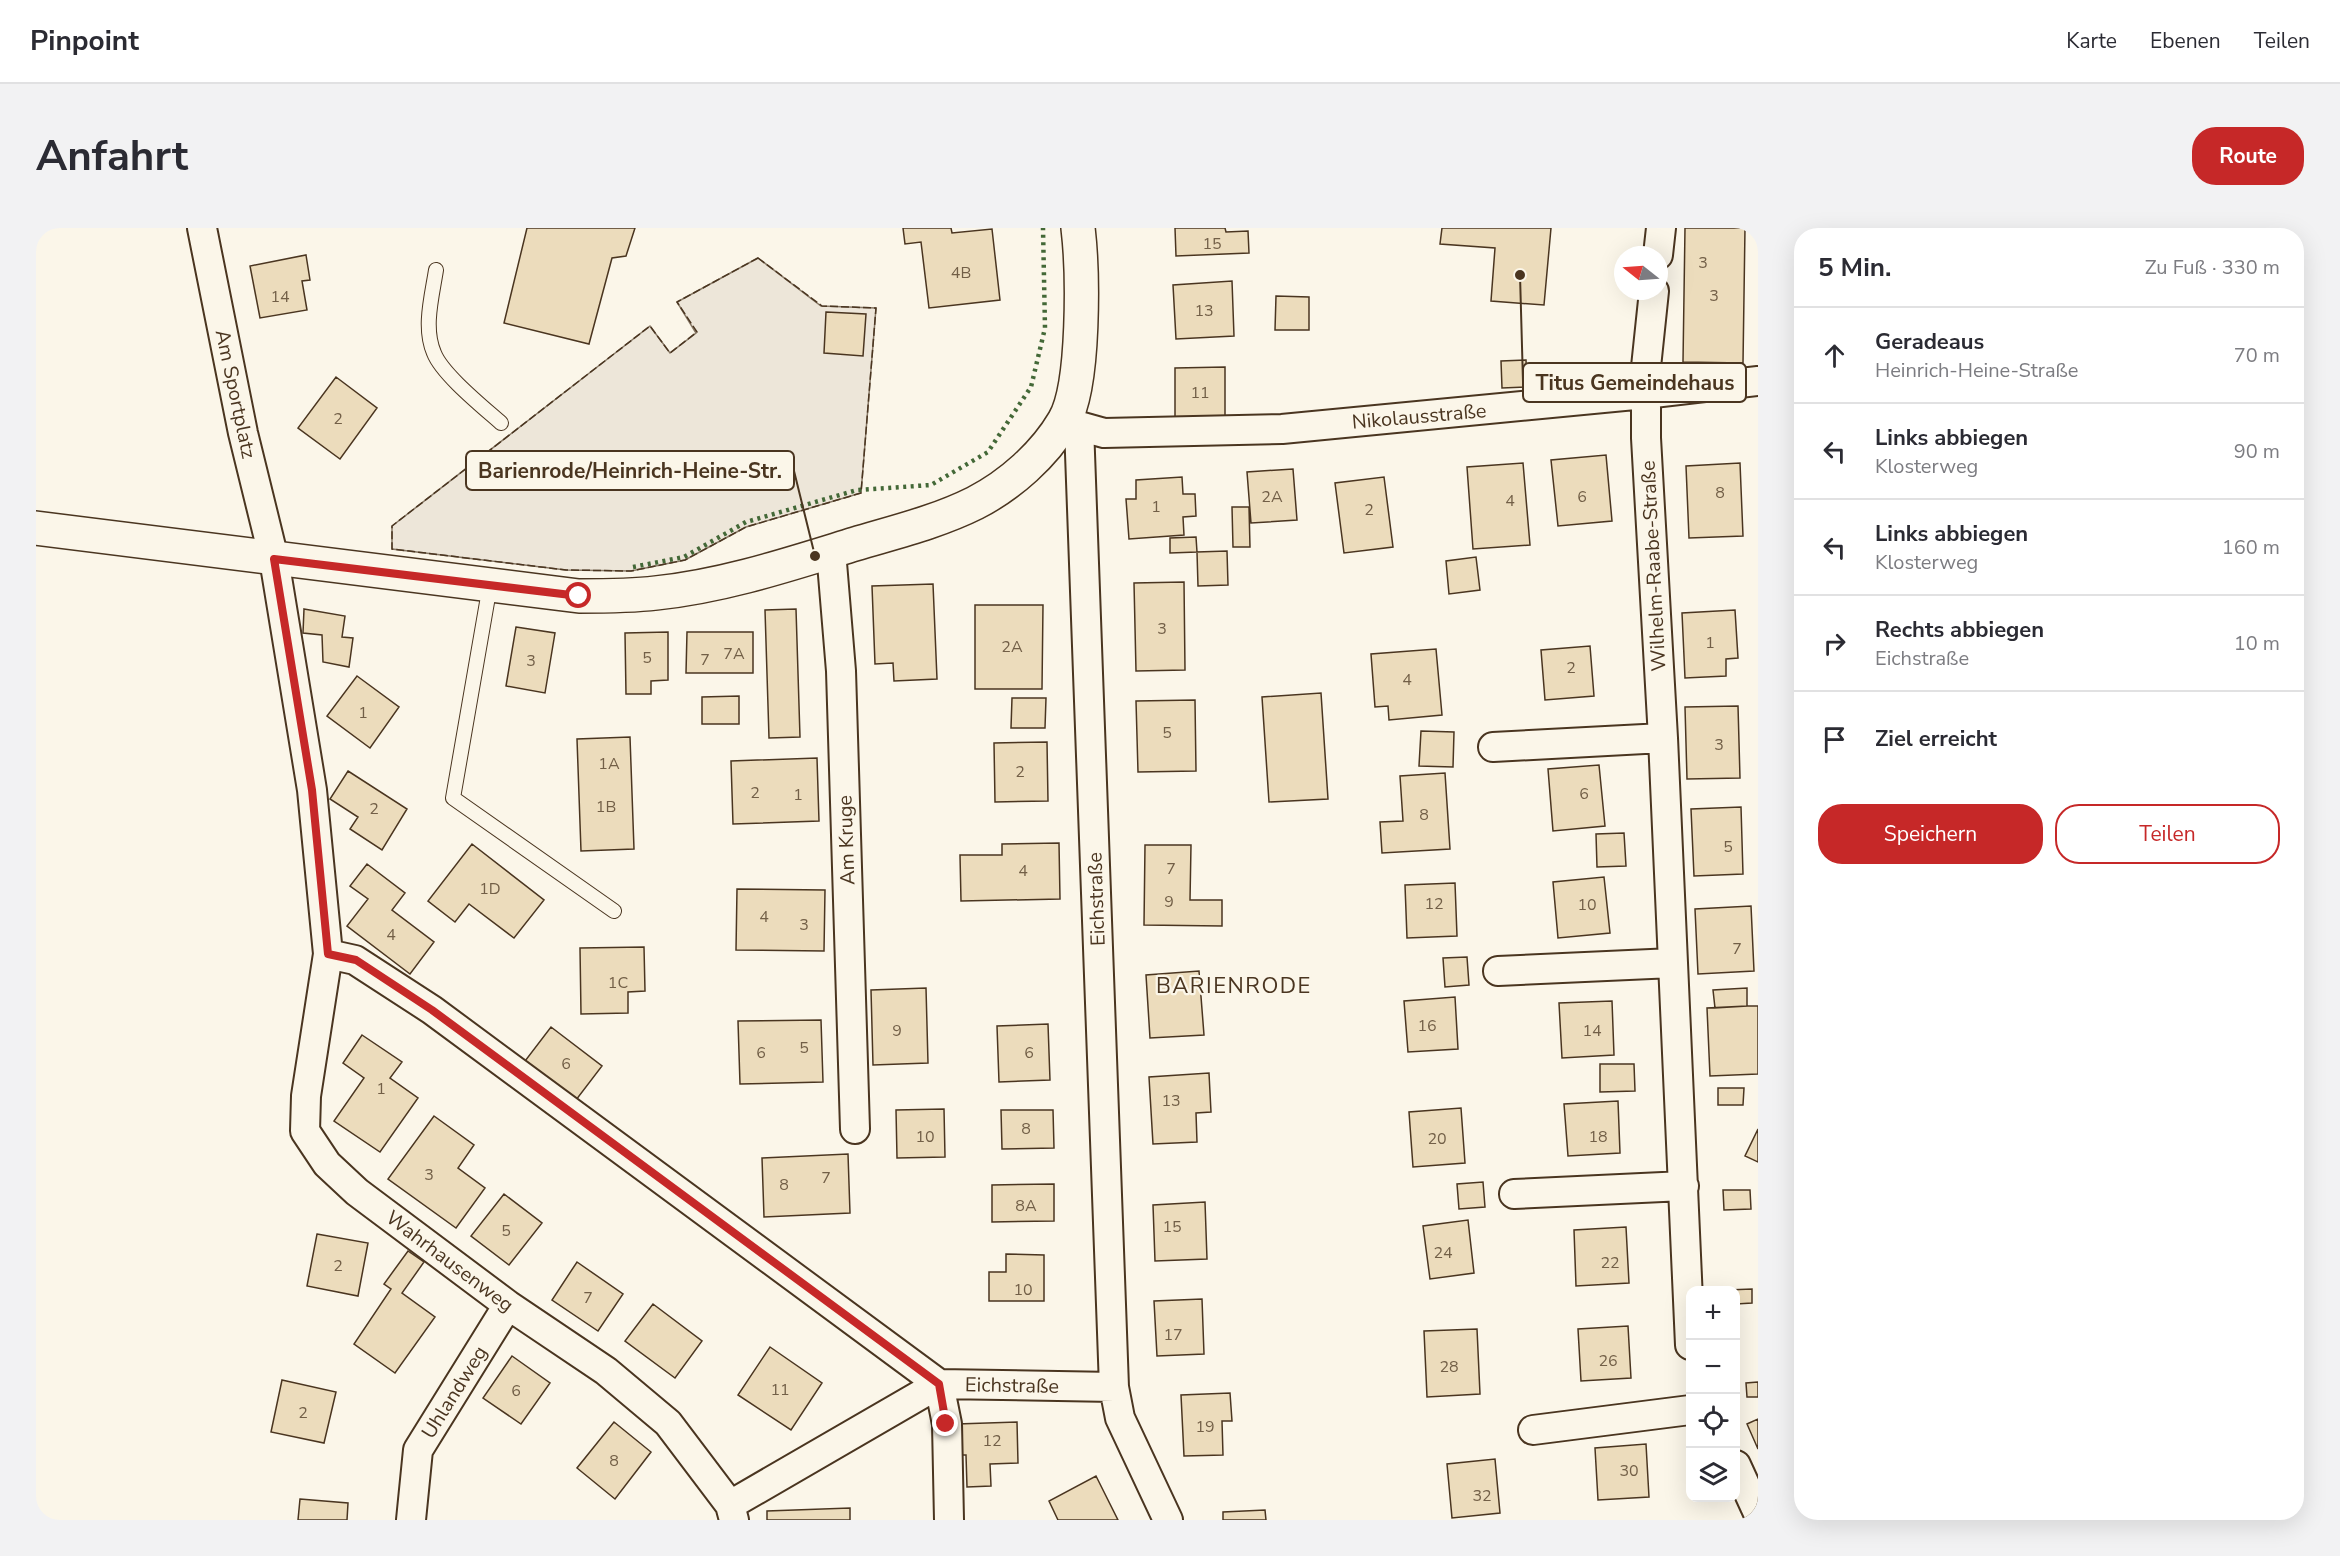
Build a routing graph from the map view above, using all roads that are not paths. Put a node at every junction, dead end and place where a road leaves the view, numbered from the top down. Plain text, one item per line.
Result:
1 (202, 228) edge
2 (1078, 228) edge
3 (1661, 228) edge
4 (1659, 246) edge
5 (436, 270) dead end
6 (1653, 300) edge
7 (1758, 381) edge
8 (1645, 394) junction
9 (501, 423) dead end
10 (1072, 423) junction
11 (36, 528) edge
12 (831, 551) junction
13 (274, 559) junction
14 (490, 585) junction
15 (1663, 738) junction
16 (1493, 747) dead end
17 (614, 911) dead end
18 (328, 954) junction
19 (1673, 963) junction
20 (1498, 971) dead end
21 (855, 1129) dead end
22 (1684, 1186) junction
23 (1514, 1194) dead end
24 (508, 1305) junction
25 (1690, 1340) edge
26 (939, 1384) junction
27 (1114, 1387) junction
28 (1686, 1411) edge
29 (1533, 1430) dead end
30 (1740, 1474) edge
31 (732, 1513) edge
32 (1758, 1513) edge
33 (411, 1520) edge
34 (948, 1520) edge
35 (1168, 1520) edge

1 - 13 street, Am Sportplatz
2 - 10 street
3 - 4 street
5 - 9 lane
6 - 8 street, Wilhelm-Raabe-Straße
7 - 8 street, Nikolausstraße
8 - 10 street, Nikolausstraße
8 - 15 street, Wilhelm-Raabe-Straße
10 - 12 street
10 - 27 street, Eichstraße
11 - 13 street
12 - 14 street
12 - 21 street, Am Kruge
13 - 14 street
13 - 18 street, Am Sportplatz
14 - 17 lane
15 - 16 street
15 - 19 street, Wilhelm-Raabe-Straße
18 - 24 street, Wahrhausenweg
18 - 26 street
19 - 20 street
19 - 22 street, Wilhelm-Raabe-Straße
22 - 23 street
22 - 25 street, Wilhelm-Raabe-Straße
24 - 31 street, Wahrhausenweg
24 - 33 street, Uhlandweg
26 - 27 street, Eichstraße
26 - 31 street, Wahrhausenweg
26 - 34 street, Eichstraße
27 - 35 street, Eichstraße
28 - 29 street
30 - 32 street

